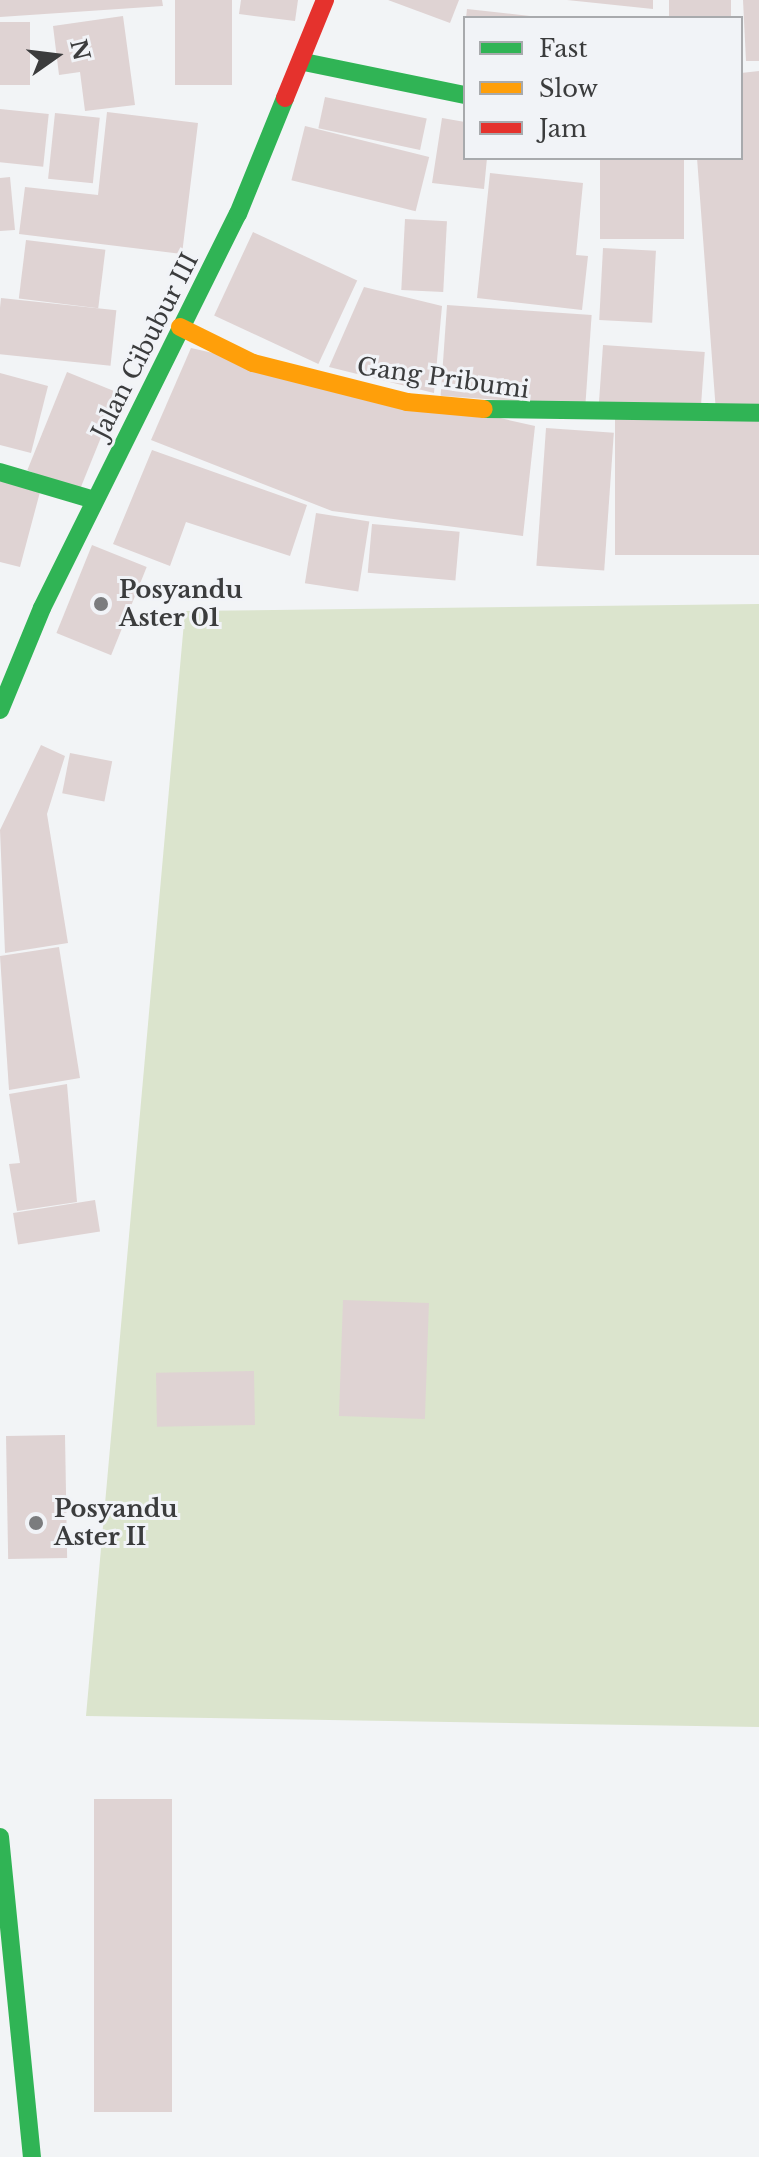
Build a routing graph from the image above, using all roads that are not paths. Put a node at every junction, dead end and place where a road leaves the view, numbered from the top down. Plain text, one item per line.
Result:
1 (325, 0) edge
2 (304, 62) junction
3 (463, 95) edge
4 (180, 327) junction
5 (759, 413) edge
6 (0, 472) edge
7 (94, 500) junction
8 (0, 710) edge
9 (0, 1837) edge
10 (32, 2157) edge

1 - 2 street, Jalan Cibubur III
2 - 3 street
2 - 4 street, Jalan Cibubur III
4 - 5 street, Gang Pribumi
4 - 7 street, Jalan Cibubur III
6 - 7 street
7 - 8 street, Jalan Cibubur III
9 - 10 street

